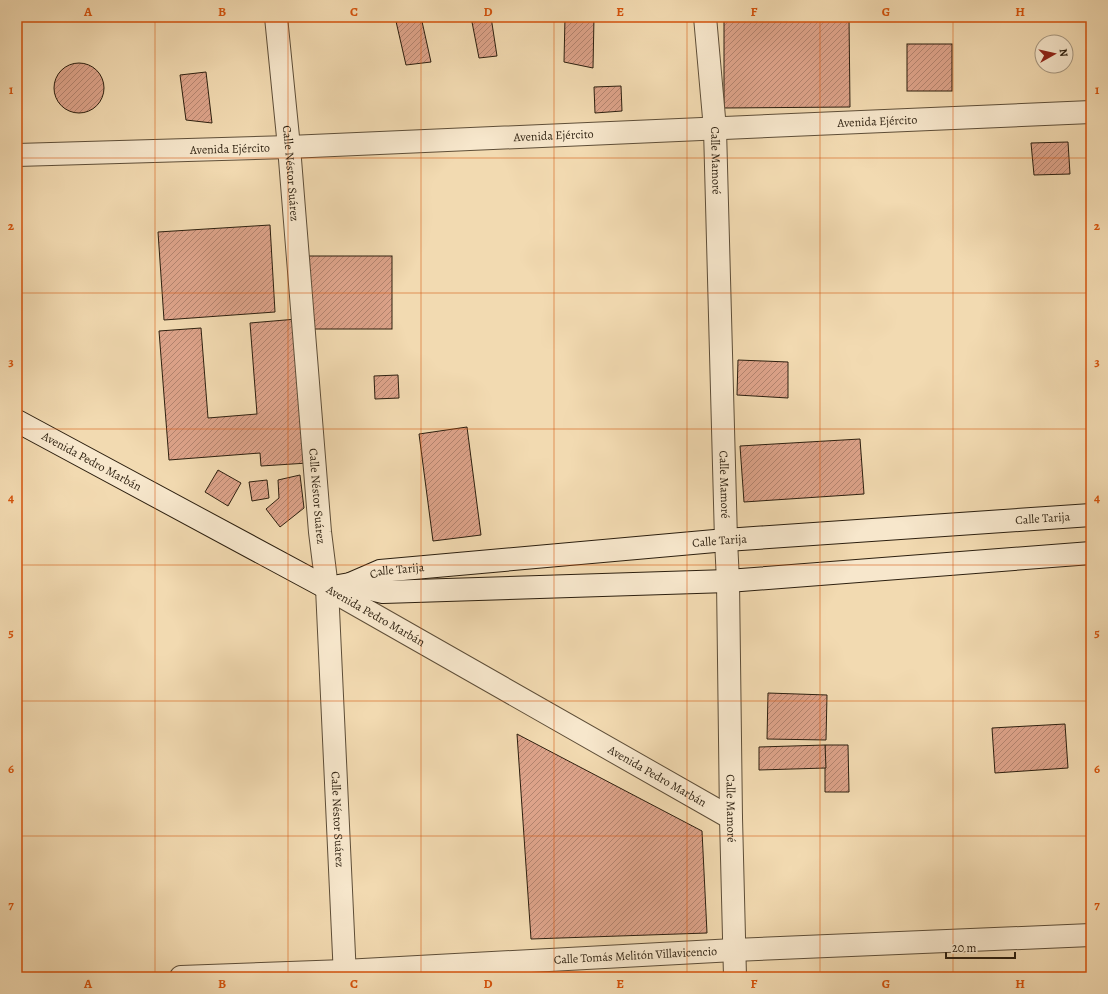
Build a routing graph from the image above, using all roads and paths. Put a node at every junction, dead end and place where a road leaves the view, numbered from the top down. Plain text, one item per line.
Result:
1 (276, 17) edge
2 (705, 17) edge
3 (1091, 97) edge
4 (1091, 112) edge
5 (1091, 116) edge
6 (715, 129) junction
7 (289, 147) junction
8 (17, 155) edge
9 (17, 421) edge
10 (1091, 515) edge
11 (726, 540) junction
12 (1091, 553) edge
13 (728, 581) junction
14 (350, 584) junction
15 (327, 588) junction
16 (731, 818) junction
17 (1091, 935) edge
18 (734, 950) junction
19 (344, 974) edge
20 (180, 977) edge
21 (735, 977) edge

1 - 7 street, Calle Néstor Suárez
2 - 6 street, Calle Mamoré
3 - 4 street
4 - 5 street
4 - 6 street, Avenida Ejército
6 - 7 street, Avenida Ejército
6 - 11 street, Calle Mamoré
7 - 8 street, Avenida Ejército
7 - 15 street, Calle Néstor Suárez
9 - 15 street, Avenida Pedro Marbán
10 - 11 street, Calle Tarija
11 - 13 street, Calle Mamoré
11 - 14 street, Calle Tarija
12 - 13 street, Calle Tarija
13 - 14 street, Calle Tarija
13 - 16 street, Calle Mamoré
14 - 15 street, Calle Tarija
15 - 16 street, Avenida Pedro Marbán
15 - 19 street, Calle Néstor Suárez
16 - 18 street, Calle Mamoré
17 - 18 street, Calle Tomás Melitón Villavicencio
18 - 19 street, Calle Tomás Melitón Villavicencio
18 - 21 street, Calle Mamoré
19 - 20 street, Calle Tomás Melitón Villavicencio

